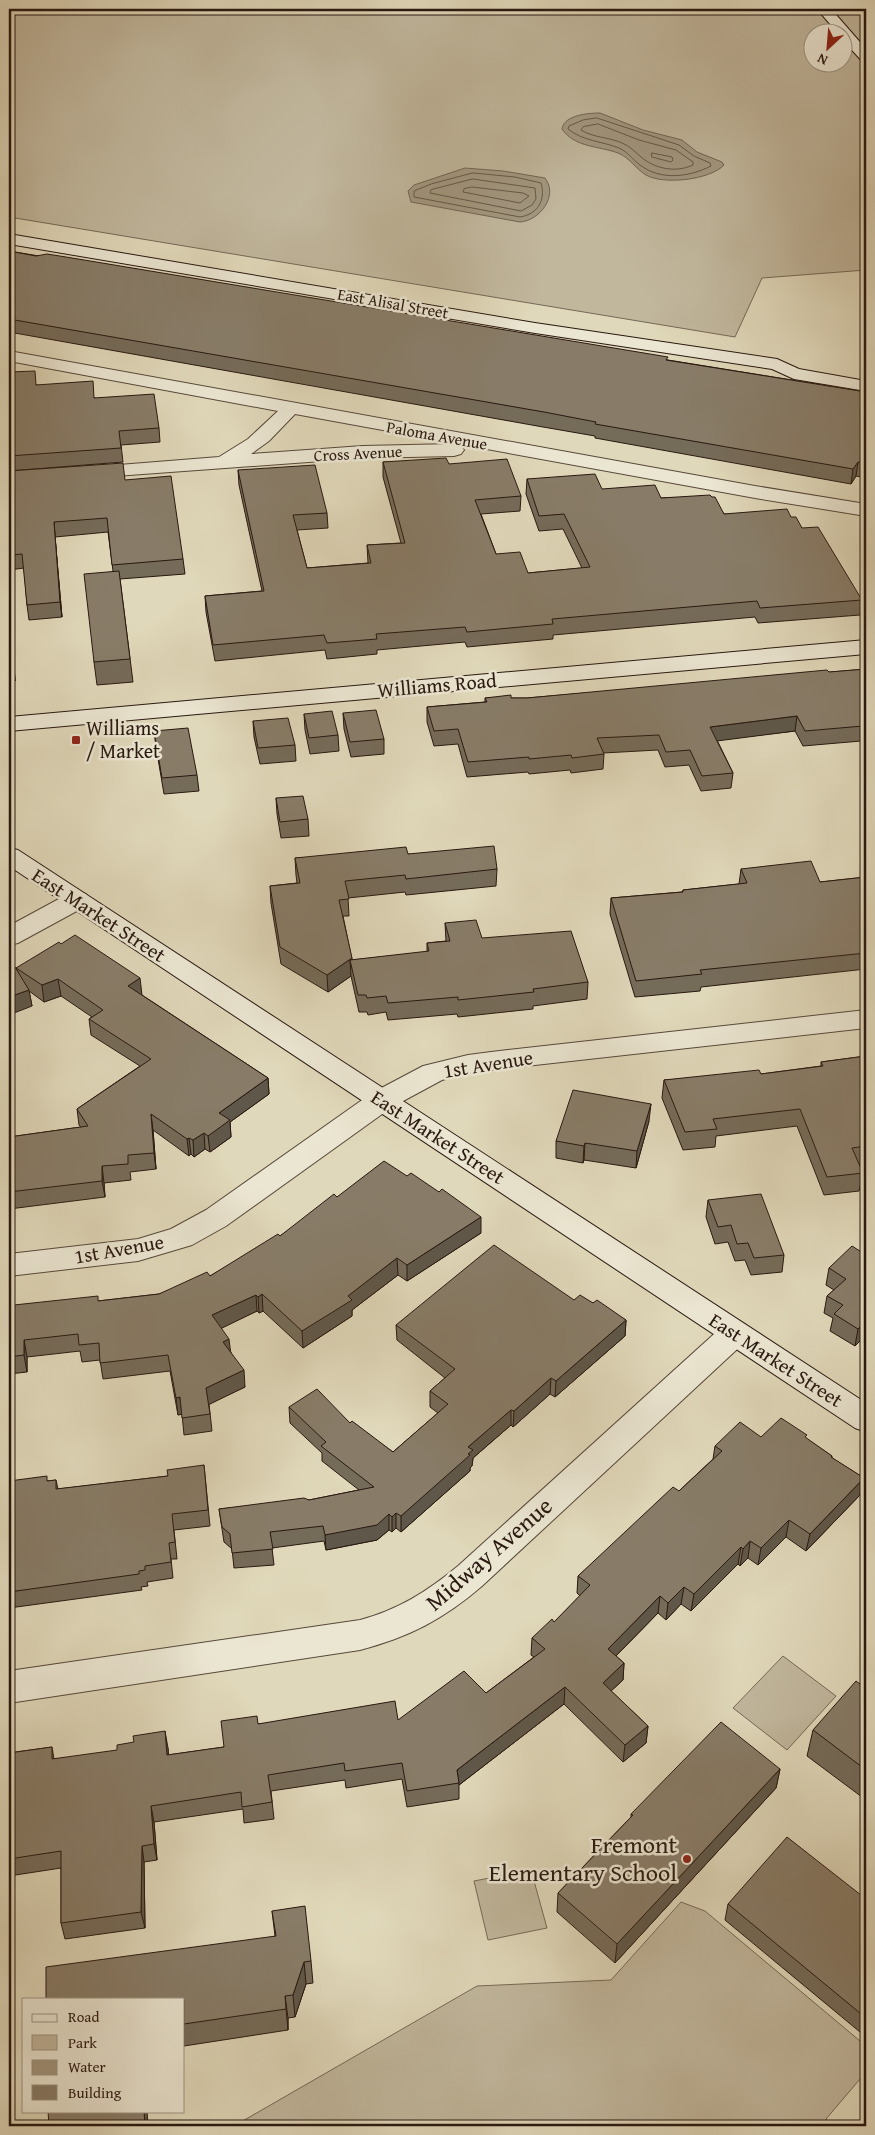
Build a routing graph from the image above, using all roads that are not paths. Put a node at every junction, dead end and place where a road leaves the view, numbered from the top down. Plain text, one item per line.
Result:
1 (824, 9) edge
2 (866, 57) edge
3 (12, 242) edge
4 (13, 357) edge
5 (866, 369) edge
6 (829, 372) junction
7 (866, 386) edge
8 (290, 408) junction
9 (528, 451) junction
10 (217, 462) junction
11 (68, 474) edge
12 (866, 510) edge
13 (866, 647) edge
14 (77, 718) junction
15 (9, 724) edge
16 (9, 744) edge
17 (9, 855) edge
18 (77, 900) junction
19 (9, 937) edge
20 (866, 1019) edge
21 (382, 1100) junction
22 (9, 1265) edge
23 (736, 1333) junction
24 (866, 1419) edge
25 (9, 1687) edge

1 - 2 street
3 - 6 street, East Alisal Street
4 - 8 street, Paloma Avenue
5 - 6 street, East Alisal Street
6 - 7 street, East Alisal Street
8 - 9 street, Paloma Avenue
8 - 10 street, Cross Avenue
9 - 10 street, Cross Avenue
9 - 12 street, Paloma Avenue
10 - 11 street, Cross Avenue
13 - 14 street, Williams Road
14 - 15 street, Williams Road
14 - 16 street
17 - 18 street, East Market Street
18 - 19 street
18 - 21 street, East Market Street
20 - 21 street, 1st Avenue
21 - 22 street, 1st Avenue
21 - 23 street, East Market Street
23 - 24 street, East Market Street
23 - 25 street, Midway Avenue

